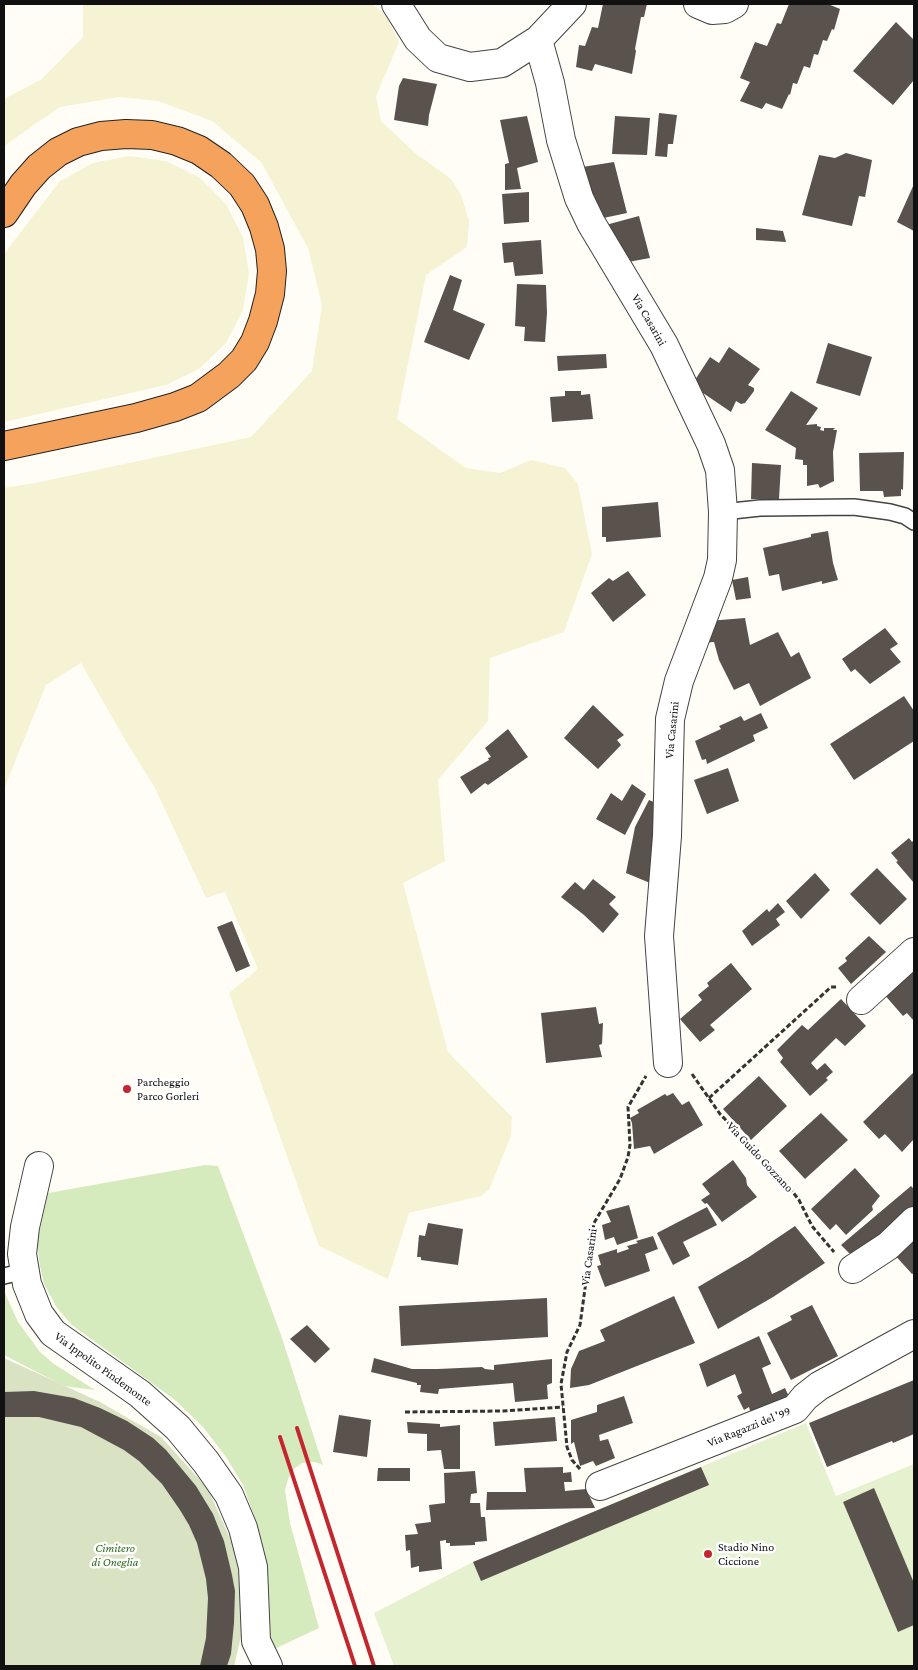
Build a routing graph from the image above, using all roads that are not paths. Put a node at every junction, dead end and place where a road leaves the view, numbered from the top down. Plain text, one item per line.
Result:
1 (396, 4) edge
2 (572, 4) edge
3 (698, 4) edge
4 (734, 4) edge
5 (538, 40) junction
6 (4, 213) edge
7 (4, 446) edge
8 (723, 512) junction
9 (914, 522) edge
10 (914, 952) edge
11 (862, 1000) road end
12 (668, 1062) road end
13 (39, 1166) dead end
14 (914, 1221) edge
15 (853, 1269) road end
16 (14, 1274) edge
17 (914, 1334) edge
18 (600, 1486) road end
19 (268, 1666) edge

1 - 5 street
2 - 5 street
3 - 4 street
5 - 8 street, Via Casarini
6 - 7 highway
8 - 9 lane
8 - 12 street, Via Casarini
10 - 11 street
13 - 16 street, Via Ippolito Pindemonte
14 - 15 street
16 - 19 street, Via Ippolito Pindemonte
17 - 18 street, Via Ragazzi del '99

